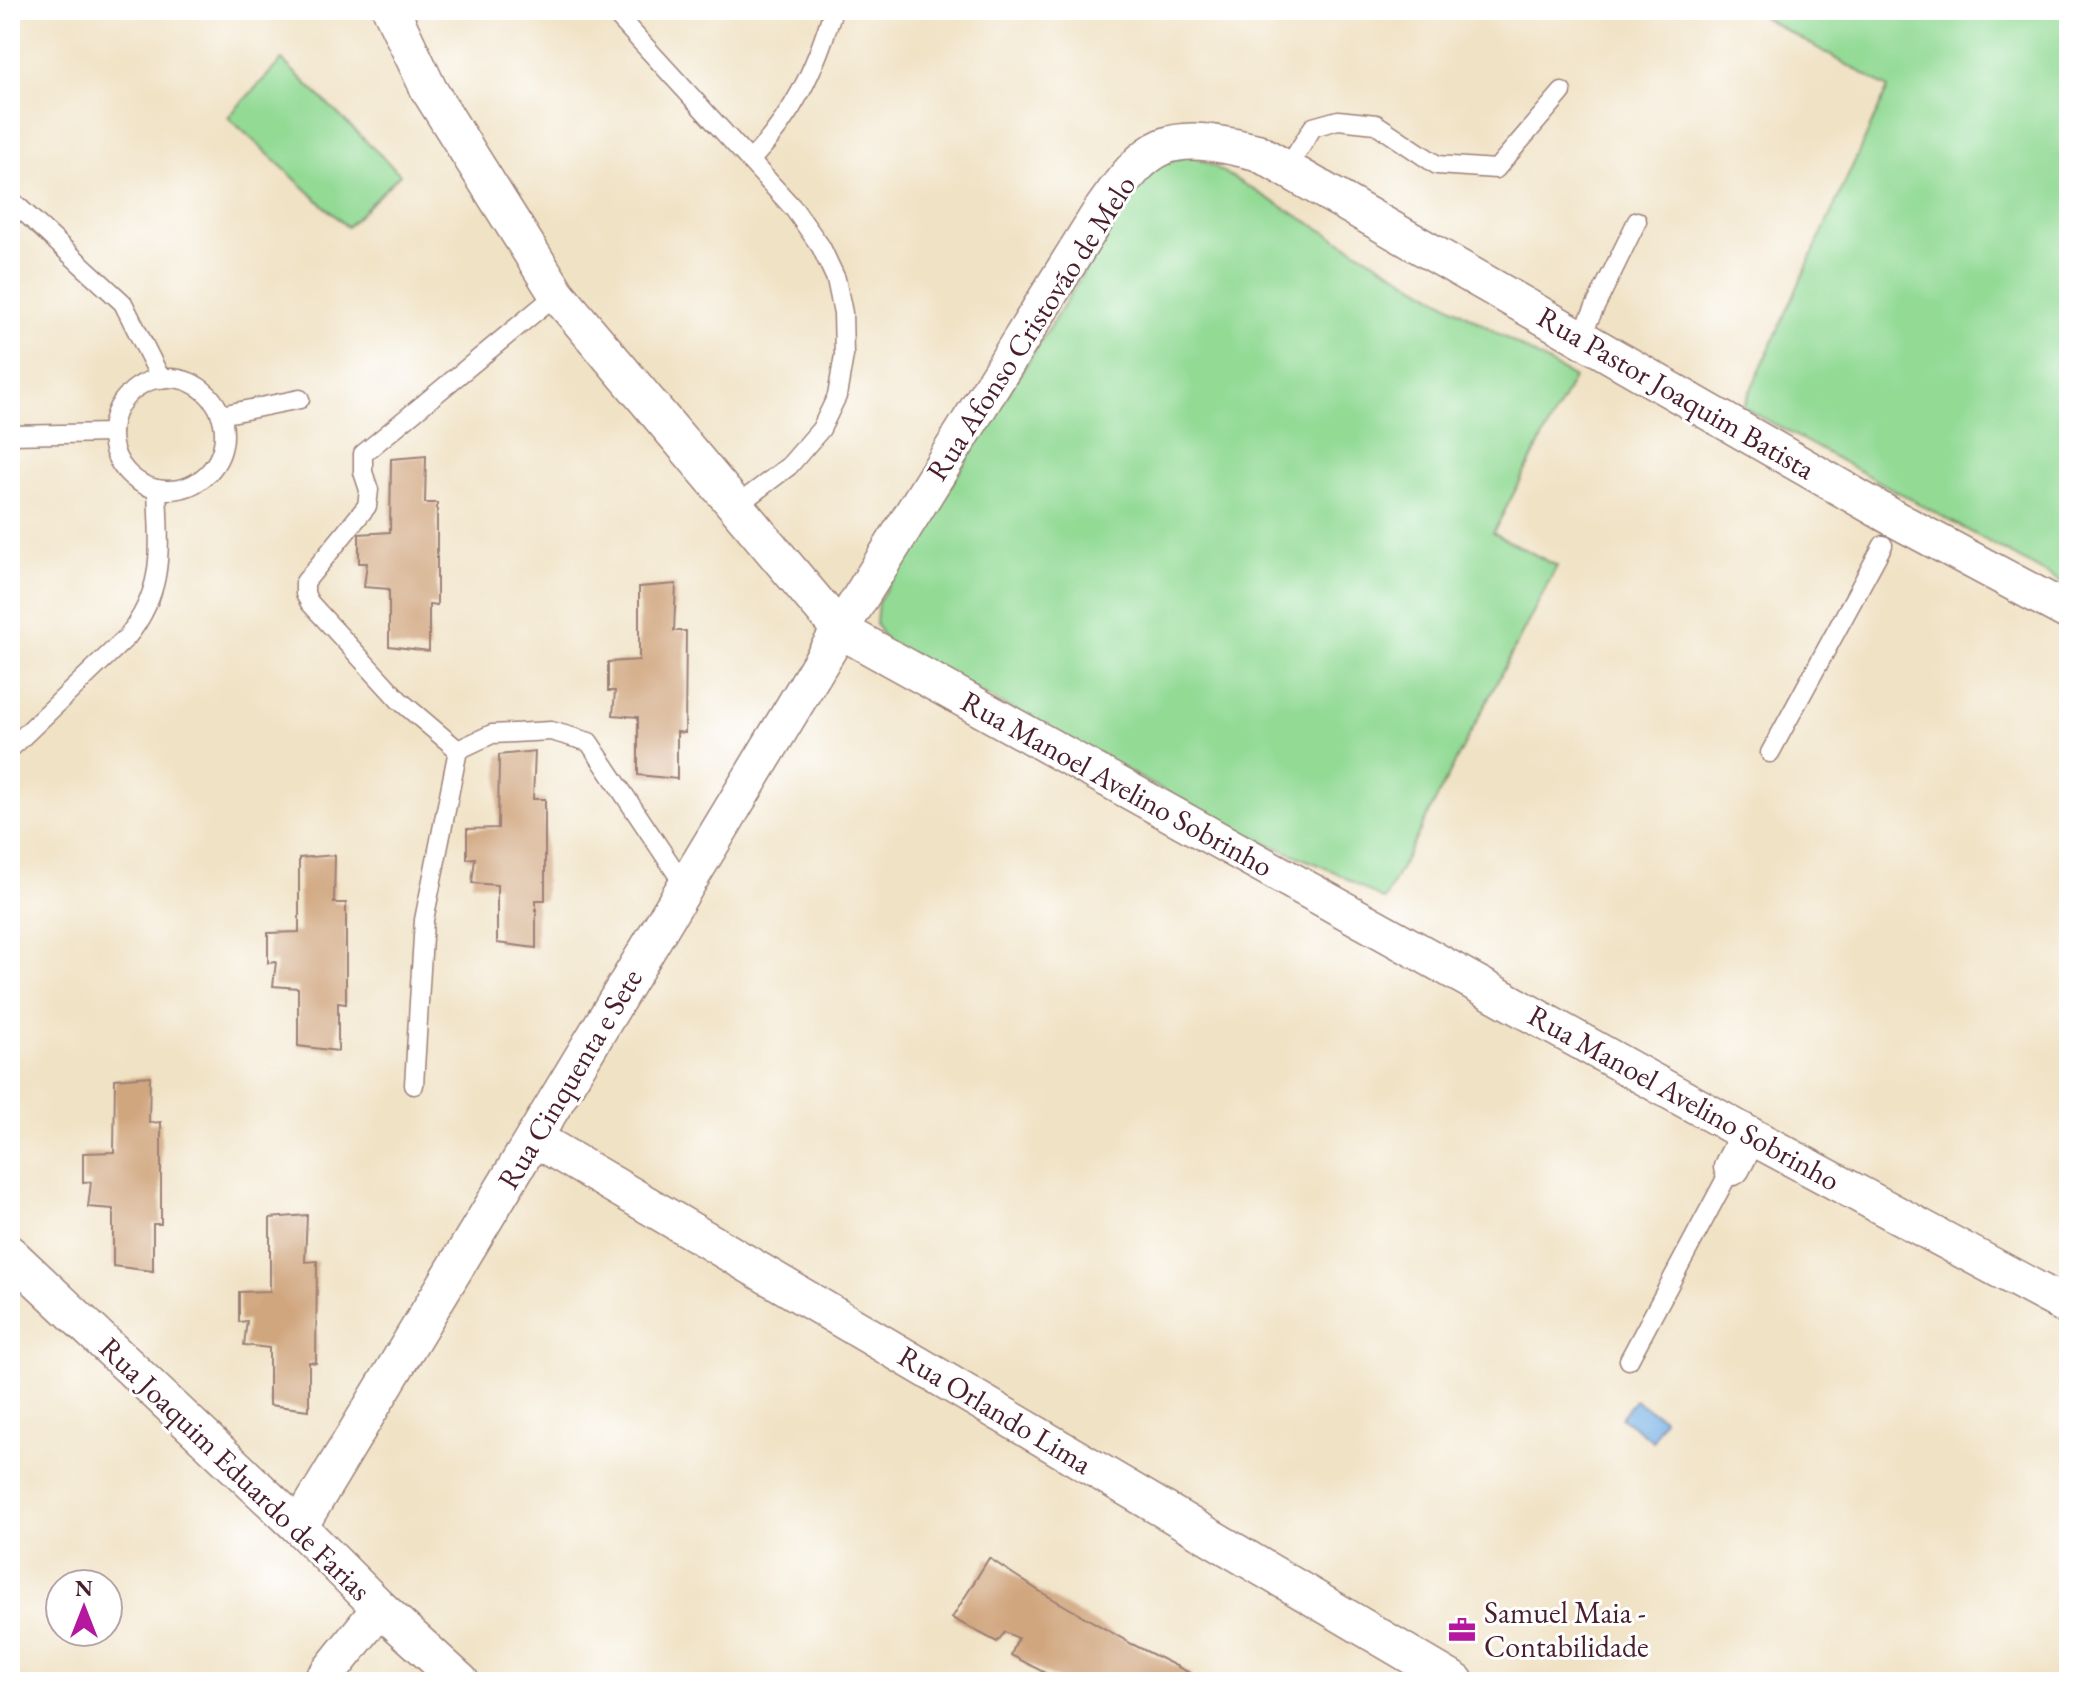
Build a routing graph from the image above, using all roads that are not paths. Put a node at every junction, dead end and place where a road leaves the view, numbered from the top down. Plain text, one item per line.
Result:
1 (391, 10) edge
2 (612, 10) edge
3 (833, 10) edge
4 (1562, 92) dead end
5 (751, 160) junction
6 (1287, 169) junction
7 (10, 199) edge
8 (1637, 221) dead end
9 (557, 294) junction
10 (1580, 338) junction
11 (161, 379) junction
12 (300, 399) dead end
13 (221, 415) junction
14 (112, 433) junction
15 (10, 435) edge
16 (157, 489) junction
17 (736, 506) junction
18 (1890, 533) junction
19 (2069, 612) edge
20 (840, 630) junction
21 (10, 749) edge
22 (458, 750) junction
23 (1770, 753) dead end
24 (685, 886) junction
25 (414, 1085) dead end
26 (1749, 1135) junction
27 (534, 1138) junction
28 (1732, 1167) joint
29 (10, 1254) edge
30 (2069, 1307) edge
31 (1629, 1360) dead end
32 (299, 1527) junction
33 (380, 1608) junction
34 (321, 1682) edge
35 (461, 1682) edge
36 (1456, 1682) edge

1 - 9 street, Rua Manoel Avelino Sobrinho
2 - 5 lane
3 - 5 lane
4 - 6 lane
5 - 17 lane
6 - 10 street, Rua Pastor Joaquim Batista
6 - 20 street, Rua Afonso Cristovão de Melo
7 - 11 lane
8 - 10 lane
9 - 17 street, Rua Manoel Avelino Sobrinho
9 - 22 lane
10 - 18 street, Rua Pastor Joaquim Batista
11 - 13 lane
11 - 14 lane
12 - 13 lane
13 - 16 lane
14 - 15 lane
14 - 16 lane
16 - 21 lane
17 - 20 street, Rua Manoel Avelino Sobrinho
18 - 19 street, Rua Pastor Joaquim Batista
18 - 23 lane
20 - 24 street, Rua Cinquenta e Sete
20 - 26 street, Rua Manoel Avelino Sobrinho
22 - 24 lane
22 - 25 lane
24 - 27 street, Rua Cinquenta e Sete
26 - 28 street
26 - 30 street, Rua Manoel Avelino Sobrinho
27 - 32 street, Rua Cinquenta e Sete
27 - 36 street, Rua Orlando Lima
28 - 31 lane
29 - 32 street, Rua Joaquim Eduardo de Farias
32 - 33 street, Rua Joaquim Eduardo de Farias
33 - 34 street
33 - 35 street, Rua Joaquim Eduardo de Farias

